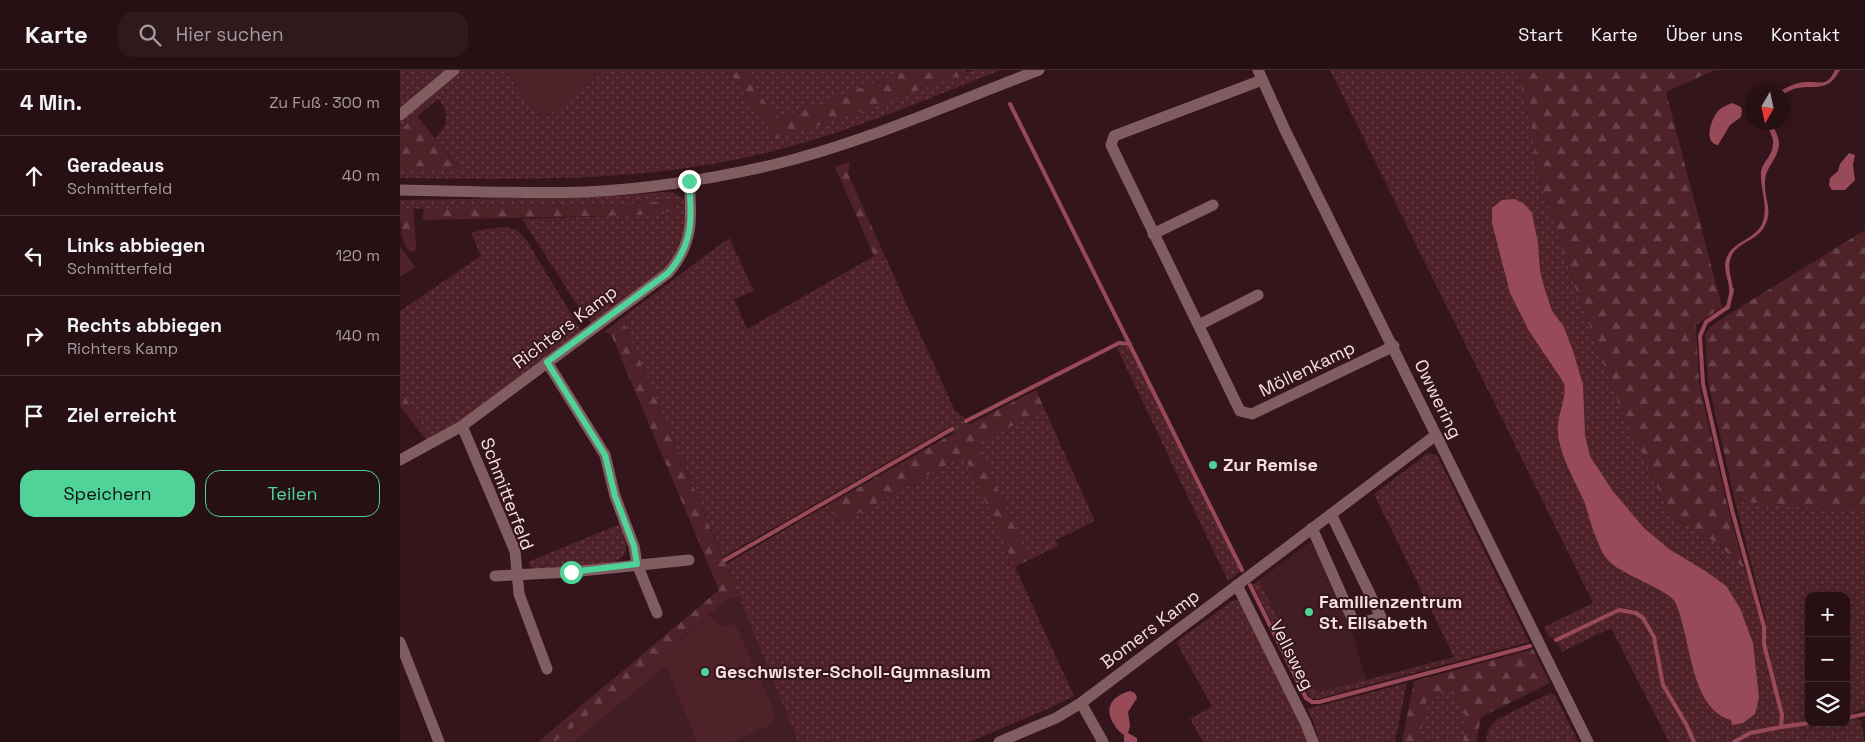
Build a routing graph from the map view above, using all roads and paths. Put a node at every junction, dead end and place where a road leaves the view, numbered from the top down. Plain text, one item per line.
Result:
1 (454, 70) edge
2 (1039, 70) edge
3 (1260, 75) edge
4 (400, 115) edge
5 (689, 181) junction
6 (400, 190) edge
7 (1213, 205) dead end
8 (1153, 234) junction
9 (1258, 295) dead end
10 (1198, 325) junction
11 (1394, 346) junction
12 (547, 362) junction
13 (462, 426) junction
14 (1436, 435) junction
15 (400, 460) edge
16 (1331, 514) junction
17 (1312, 528) junction
18 (689, 560) dead end
19 (637, 564) junction
20 (517, 574) junction
21 (495, 576) dead end
22 (1237, 585) junction
23 (656, 613) dead end
24 (400, 642) edge
25 (547, 670) dead end
26 (1081, 704) junction
27 (439, 742) edge
28 (999, 742) edge
29 (1103, 742) edge
30 (1313, 742) edge
31 (1588, 742) edge

1 - 4 street
2 - 5 street
3 - 8 street, Möllenkamp
3 - 11 street, Owwering
5 - 6 street
5 - 12 street, Richters Kamp
7 - 8 street
8 - 10 street, Möllenkamp
9 - 10 street
10 - 11 street, Möllenkamp
11 - 14 street, Owwering
12 - 13 street, Richters Kamp
12 - 19 street
13 - 15 street, Richters Kamp
13 - 20 street, Schmitterfeld
14 - 16 street, Bomers Kamp
14 - 31 street, Owwering
16 - 17 street, Bomers Kamp
16 - 17 street
17 - 22 street, Bomers Kamp
18 - 19 street, Schmitterfeld
19 - 20 street, Schmitterfeld
19 - 23 street
20 - 21 street, Schmitterfeld
20 - 25 street, Schmitterfeld
22 - 26 street, Bomers Kamp
22 - 30 street, Vellsweg
24 - 27 street
26 - 28 street, Bomers Kamp
26 - 29 street

